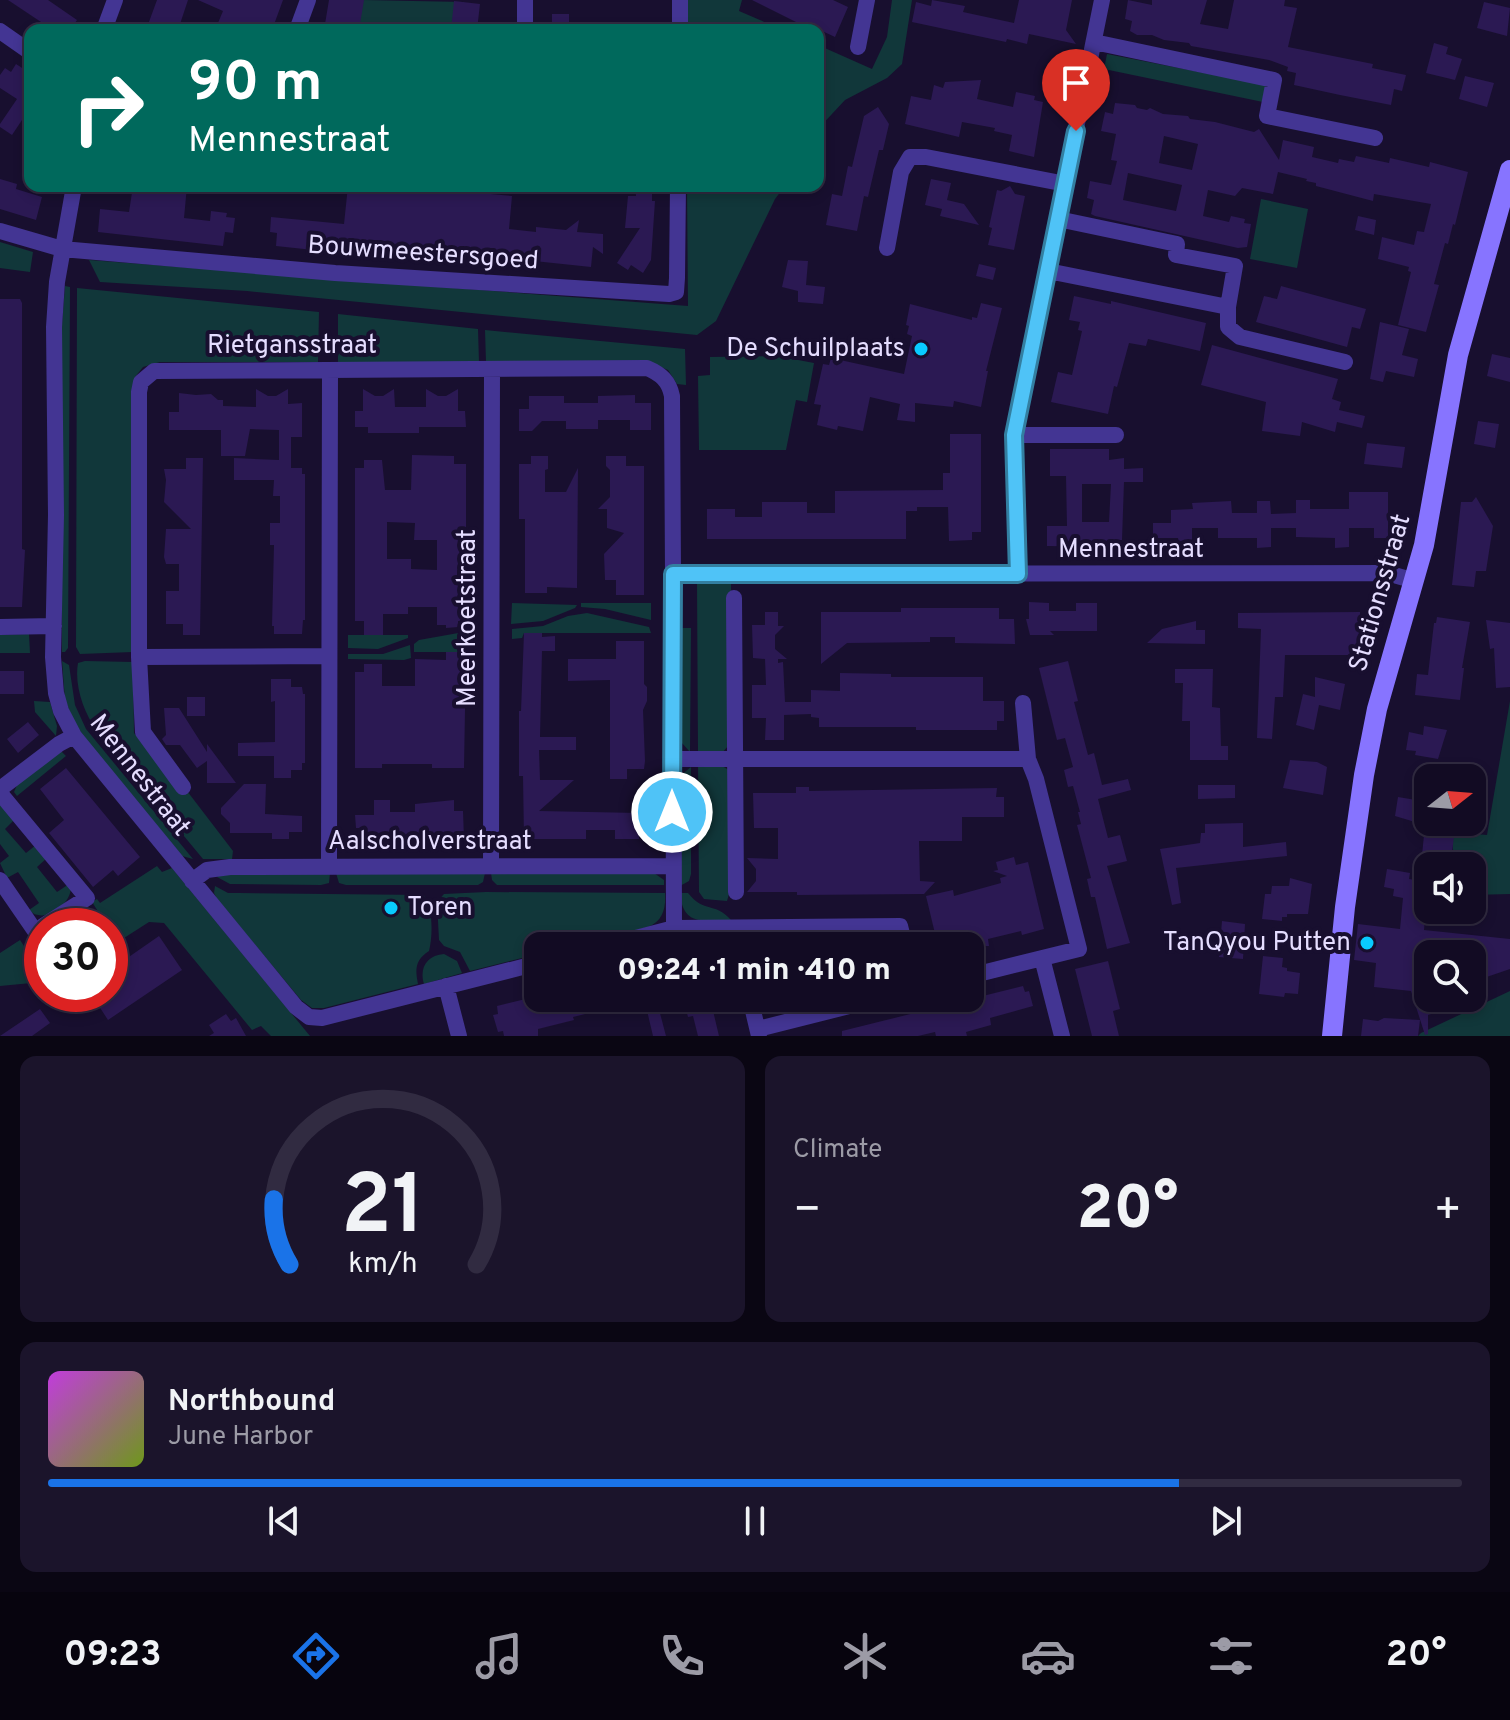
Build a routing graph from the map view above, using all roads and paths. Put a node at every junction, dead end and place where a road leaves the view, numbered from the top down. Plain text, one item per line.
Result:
1 (115, 0) edge
2 (308, 0) edge
3 (525, 0) edge
4 (680, 0) edge
5 (867, 0) edge
6 (1102, 0) edge
7 (106, 24) edge
8 (299, 24) edge
9 (525, 24) edge
10 (680, 24) edge
11 (0, 31) edge
12 (1094, 42) junction
13 (858, 47) dead end
14 (24, 48) edge
15 (1375, 138) dead end
16 (1510, 170) edge
17 (1066, 184) junction
18 (73, 192) edge
19 (678, 192) edge
20 (1058, 219) junction
21 (0, 231) edge
22 (887, 248) dead end
23 (62, 249) junction
24 (1048, 271) junction
25 (1228, 307) junction
26 (1345, 362) dead end
27 (492, 369) junction
28 (330, 370) junction
29 (1014, 435) junction
30 (1116, 435) dead end
31 (673, 574) junction
32 (1018, 574) junction
33 (1415, 581) junction
34 (734, 598) dead end
35 (54, 626) junction
36 (0, 627) edge
37 (328, 656) junction
38 (139, 657) junction
39 (1023, 703) dead end
40 (74, 736) junction
41 (672, 759) junction
42 (736, 759) junction
43 (1028, 759) junction
44 (183, 787) dead end
45 (0, 791) edge
46 (329, 865) junction
47 (491, 866) junction
48 (672, 866) junction
49 (0, 880) edge
50 (192, 881) junction
51 (736, 892) dead end
52 (71, 908) edge
53 (24, 915) edge
54 (674, 928) junction
55 (733, 929) junction
56 (659, 932) edge
57 (734, 932) edge
58 (902, 932) edge
59 (1042, 958) junction
60 (524, 966) edge
61 (984, 972) edge
62 (446, 986) junction
63 (753, 1012) edge
64 (832, 1012) edge
65 (758, 1033) edge
66 (459, 1036) edge
67 (1062, 1036) edge
68 (1332, 1036) edge

1 - 7 street
2 - 8 street
3 - 9 street
4 - 10 street
5 - 13 street
6 - 12 street
11 - 14 street
12 - 15 street
12 - 17 street
16 - 33 street, Stationsstraat
17 - 20 street
17 - 22 street
18 - 23 street, Mennestraat
19 - 23 street, Bouwmeestersgoed
20 - 24 street
20 - 25 street
21 - 23 street
23 - 35 street, Mennestraat
24 - 25 street
24 - 29 street
25 - 26 street
27 - 28 street, Rietgansstraat
27 - 31 street, Rietgansstraat
27 - 47 street, Meerkoetstraat
28 - 37 street
28 - 38 street, Rietgansstraat
29 - 30 street
29 - 32 street
31 - 32 street, Mennestraat
31 - 41 street
32 - 33 street, Mennestraat
33 - 68 street, Stationsstraat
34 - 42 street
35 - 36 street
35 - 40 street, Mennestraat
37 - 38 street
37 - 46 street
38 - 44 street, Rietgansstraat
39 - 43 street
40 - 45 street
40 - 50 street, Mennestraat
41 - 42 street
41 - 48 street
42 - 43 street
42 - 51 street
43 - 59 street
45 - 52 street
46 - 47 street, Aalscholverstraat
46 - 50 street, Aalscholverstraat
47 - 48 street, Aalscholverstraat
48 - 54 street
49 - 53 street
50 - 62 street, Mennestraat
54 - 55 street
54 - 56 street
55 - 57 street
55 - 58 street
59 - 61 street
59 - 67 street
60 - 62 street, Mennestraat
62 - 66 street
63 - 65 street
64 - 65 street

